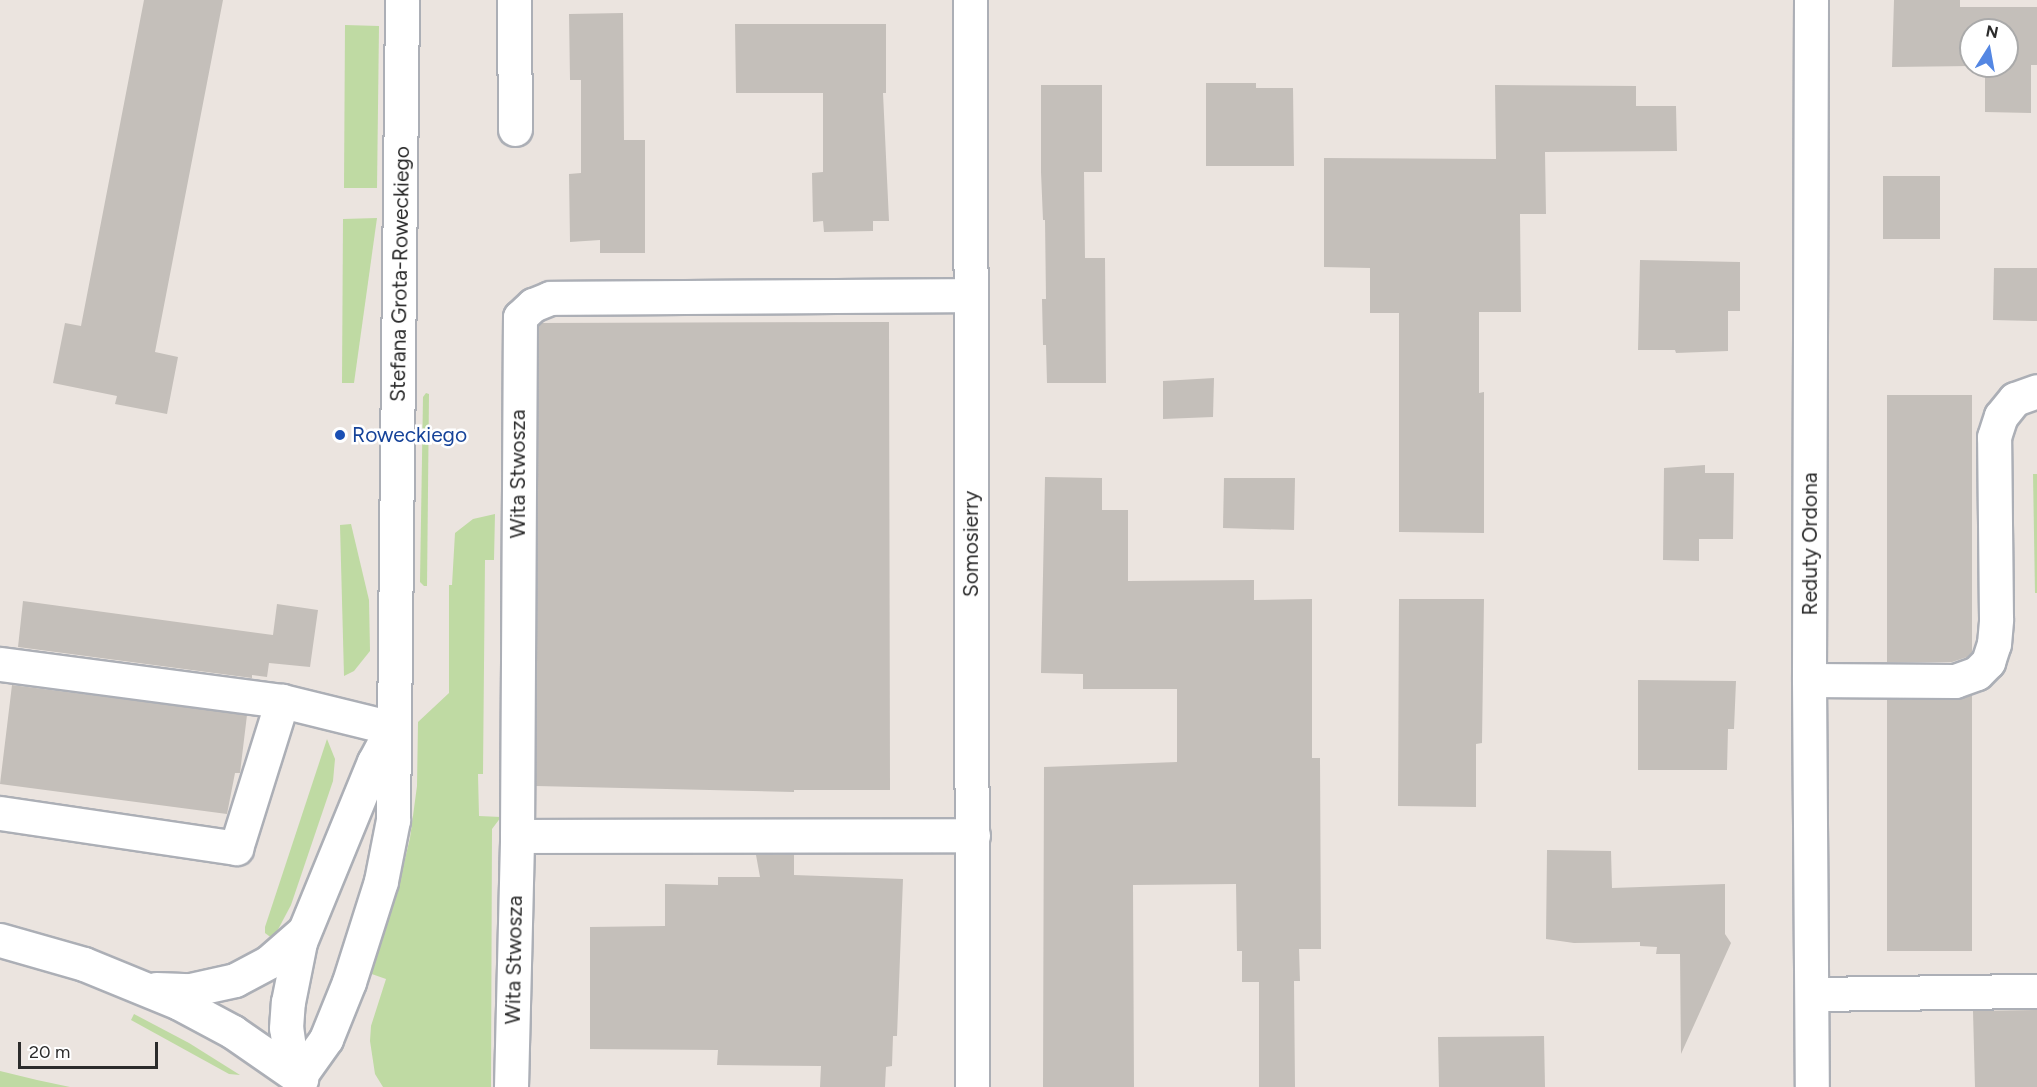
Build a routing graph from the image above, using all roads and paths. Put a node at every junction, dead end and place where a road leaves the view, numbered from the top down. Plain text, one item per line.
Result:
1 (402, 0) edge
2 (513, 0) edge
3 (970, 0) edge
4 (1811, 0) edge
5 (515, 129) dead end
6 (970, 295) junction
7 (2037, 391) edge
8 (0, 664) edge
9 (1809, 680) junction
10 (282, 701) junction
11 (392, 728) junction
12 (0, 813) edge
13 (973, 835) junction
14 (517, 836) junction
15 (302, 933) junction
16 (0, 940) edge
17 (132, 983) junction
18 (2037, 991) edge
19 (1813, 994) junction
20 (306, 1082) edge
21 (512, 1087) edge
22 (972, 1087) edge
23 (1812, 1087) edge

1 - 11 street, Stefana Grota-Roweckiego
2 - 5 street
3 - 6 street, Somosierry
4 - 9 street, Reduty Ordona
6 - 13 street, Somosierry
6 - 14 street, Wita Stwosza
7 - 9 street
8 - 10 street
9 - 19 street, Reduty Ordona
10 - 11 street
10 - 12 street
11 - 15 street, Stefana Grota-Roweckiego
11 - 20 street, Stefana Grota-Roweckiego
13 - 14 street
13 - 22 street, Somosierry
14 - 21 street, Wita Stwosza
15 - 17 street, Stefana Grota-Roweckiego
15 - 20 street, Stefana Grota-Roweckiego
16 - 17 street
17 - 20 street
18 - 19 street
19 - 23 street, Reduty Ordona

